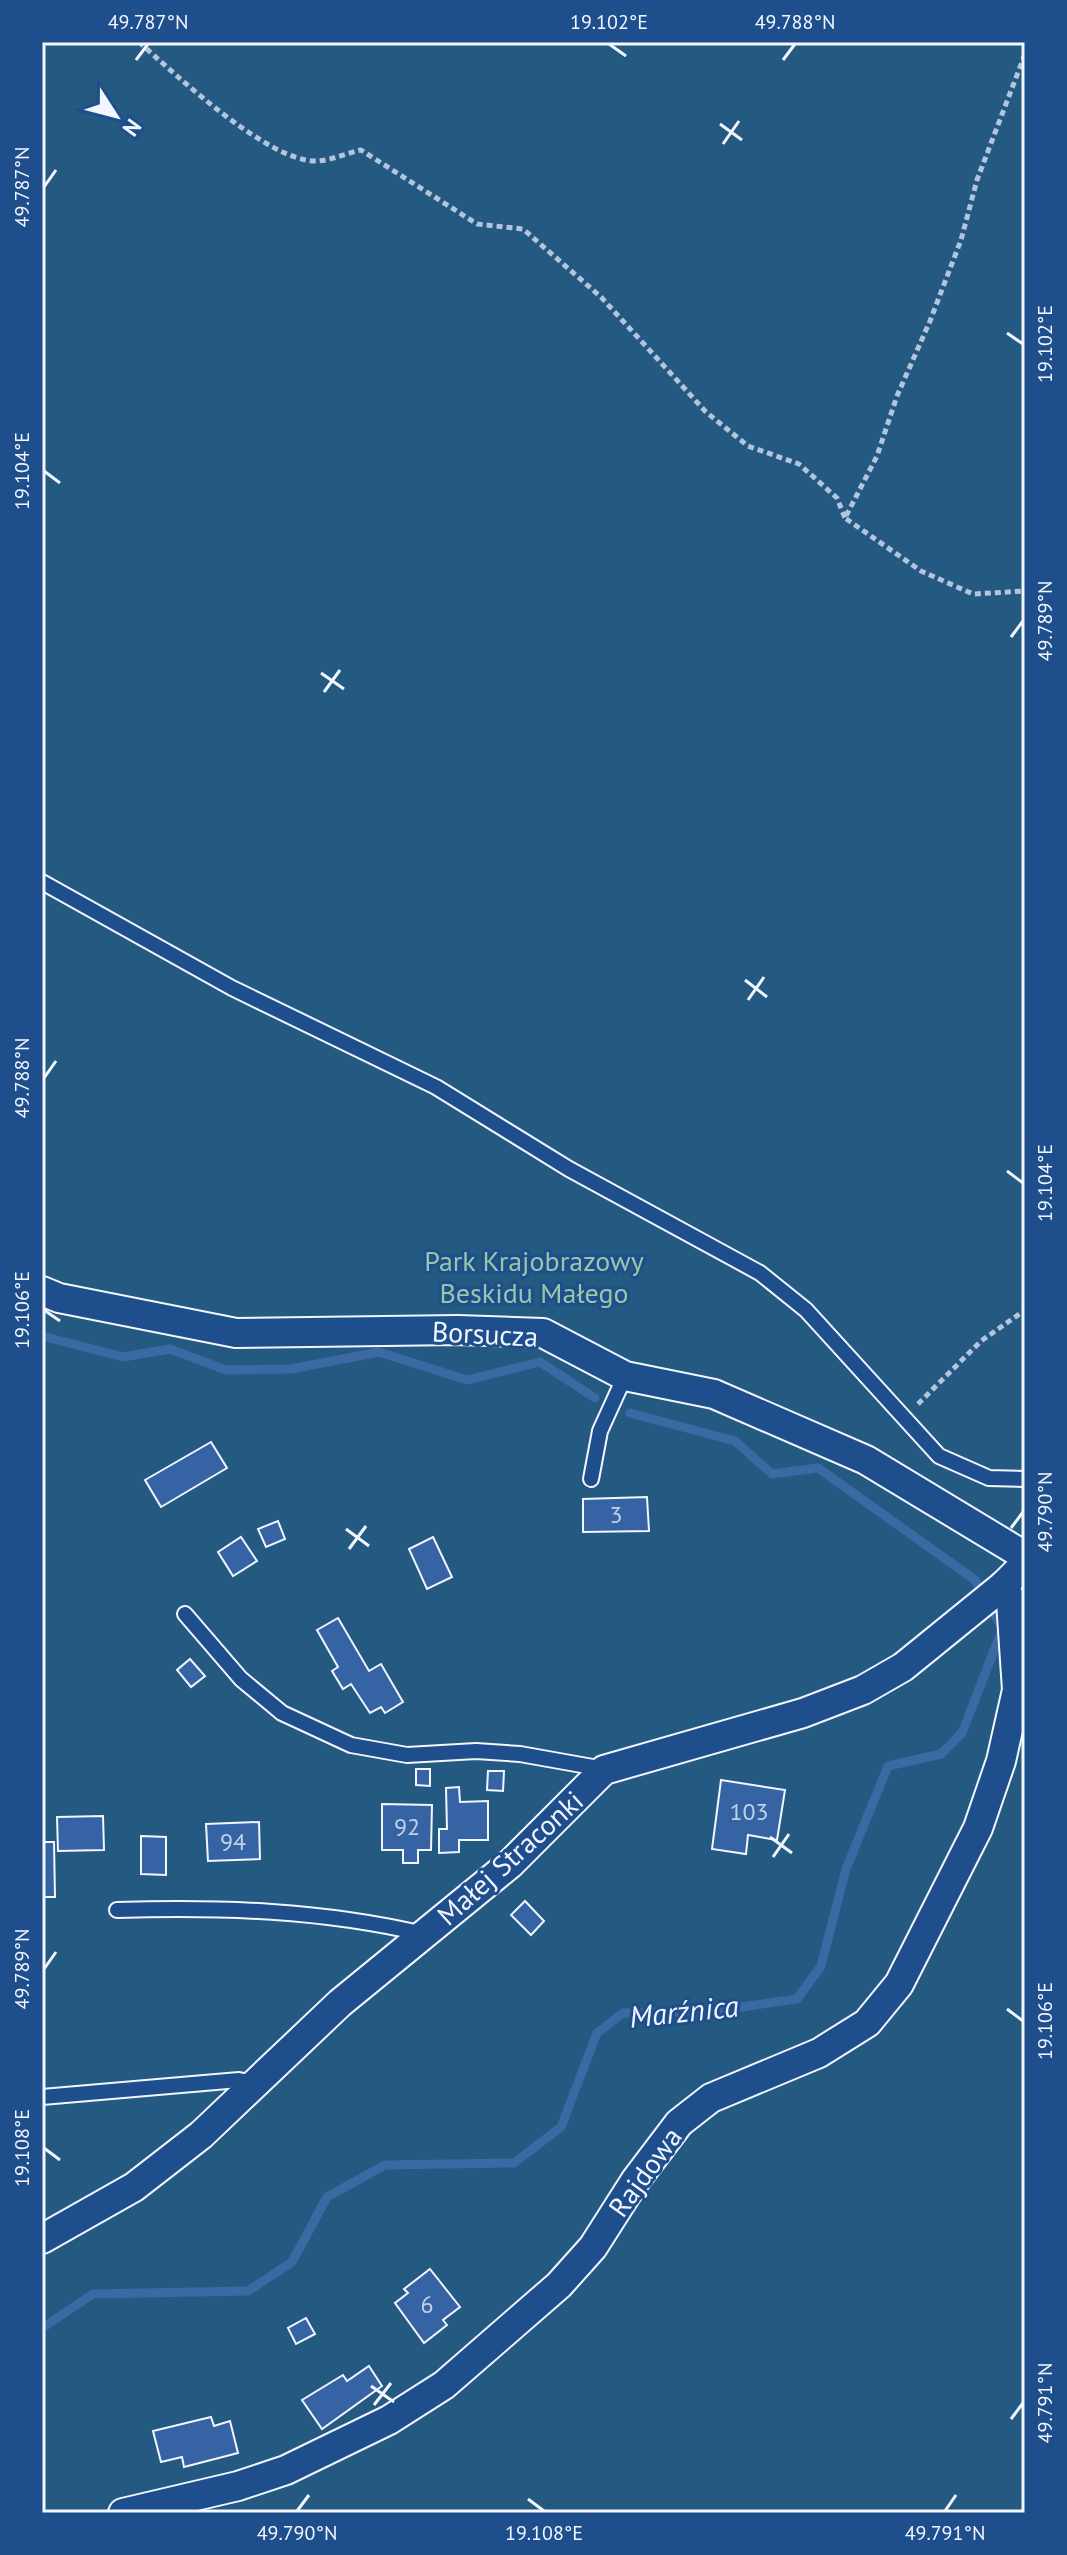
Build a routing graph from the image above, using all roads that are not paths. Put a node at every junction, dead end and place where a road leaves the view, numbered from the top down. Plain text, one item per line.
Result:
1 (42, 882) edge
2 (42, 1291) edge
3 (625, 1376) junction
4 (591, 1479) dead end
5 (1025, 1479) edge
6 (1025, 1556) edge
7 (1025, 1564) edge
8 (1008, 1593) junction
9 (185, 1614) dead end
10 (1018, 1672) edge
11 (604, 1770) junction
12 (117, 1910) dead end
13 (424, 1934) junction
14 (259, 2084) junction
15 (42, 2097) edge
16 (42, 2239) edge
17 (123, 2513) edge

1 - 5 lane
2 - 3 street, Borsucza
3 - 4 lane
3 - 6 street, Borsucza
7 - 8 street, Małej Straconki
8 - 10 street, Rajdowa
8 - 11 street, Małej Straconki
9 - 11 lane
10 - 17 street, Rajdowa
11 - 13 street, Małej Straconki
12 - 13 lane
13 - 14 street, Małej Straconki
14 - 15 lane
14 - 16 street, Małej Straconki

